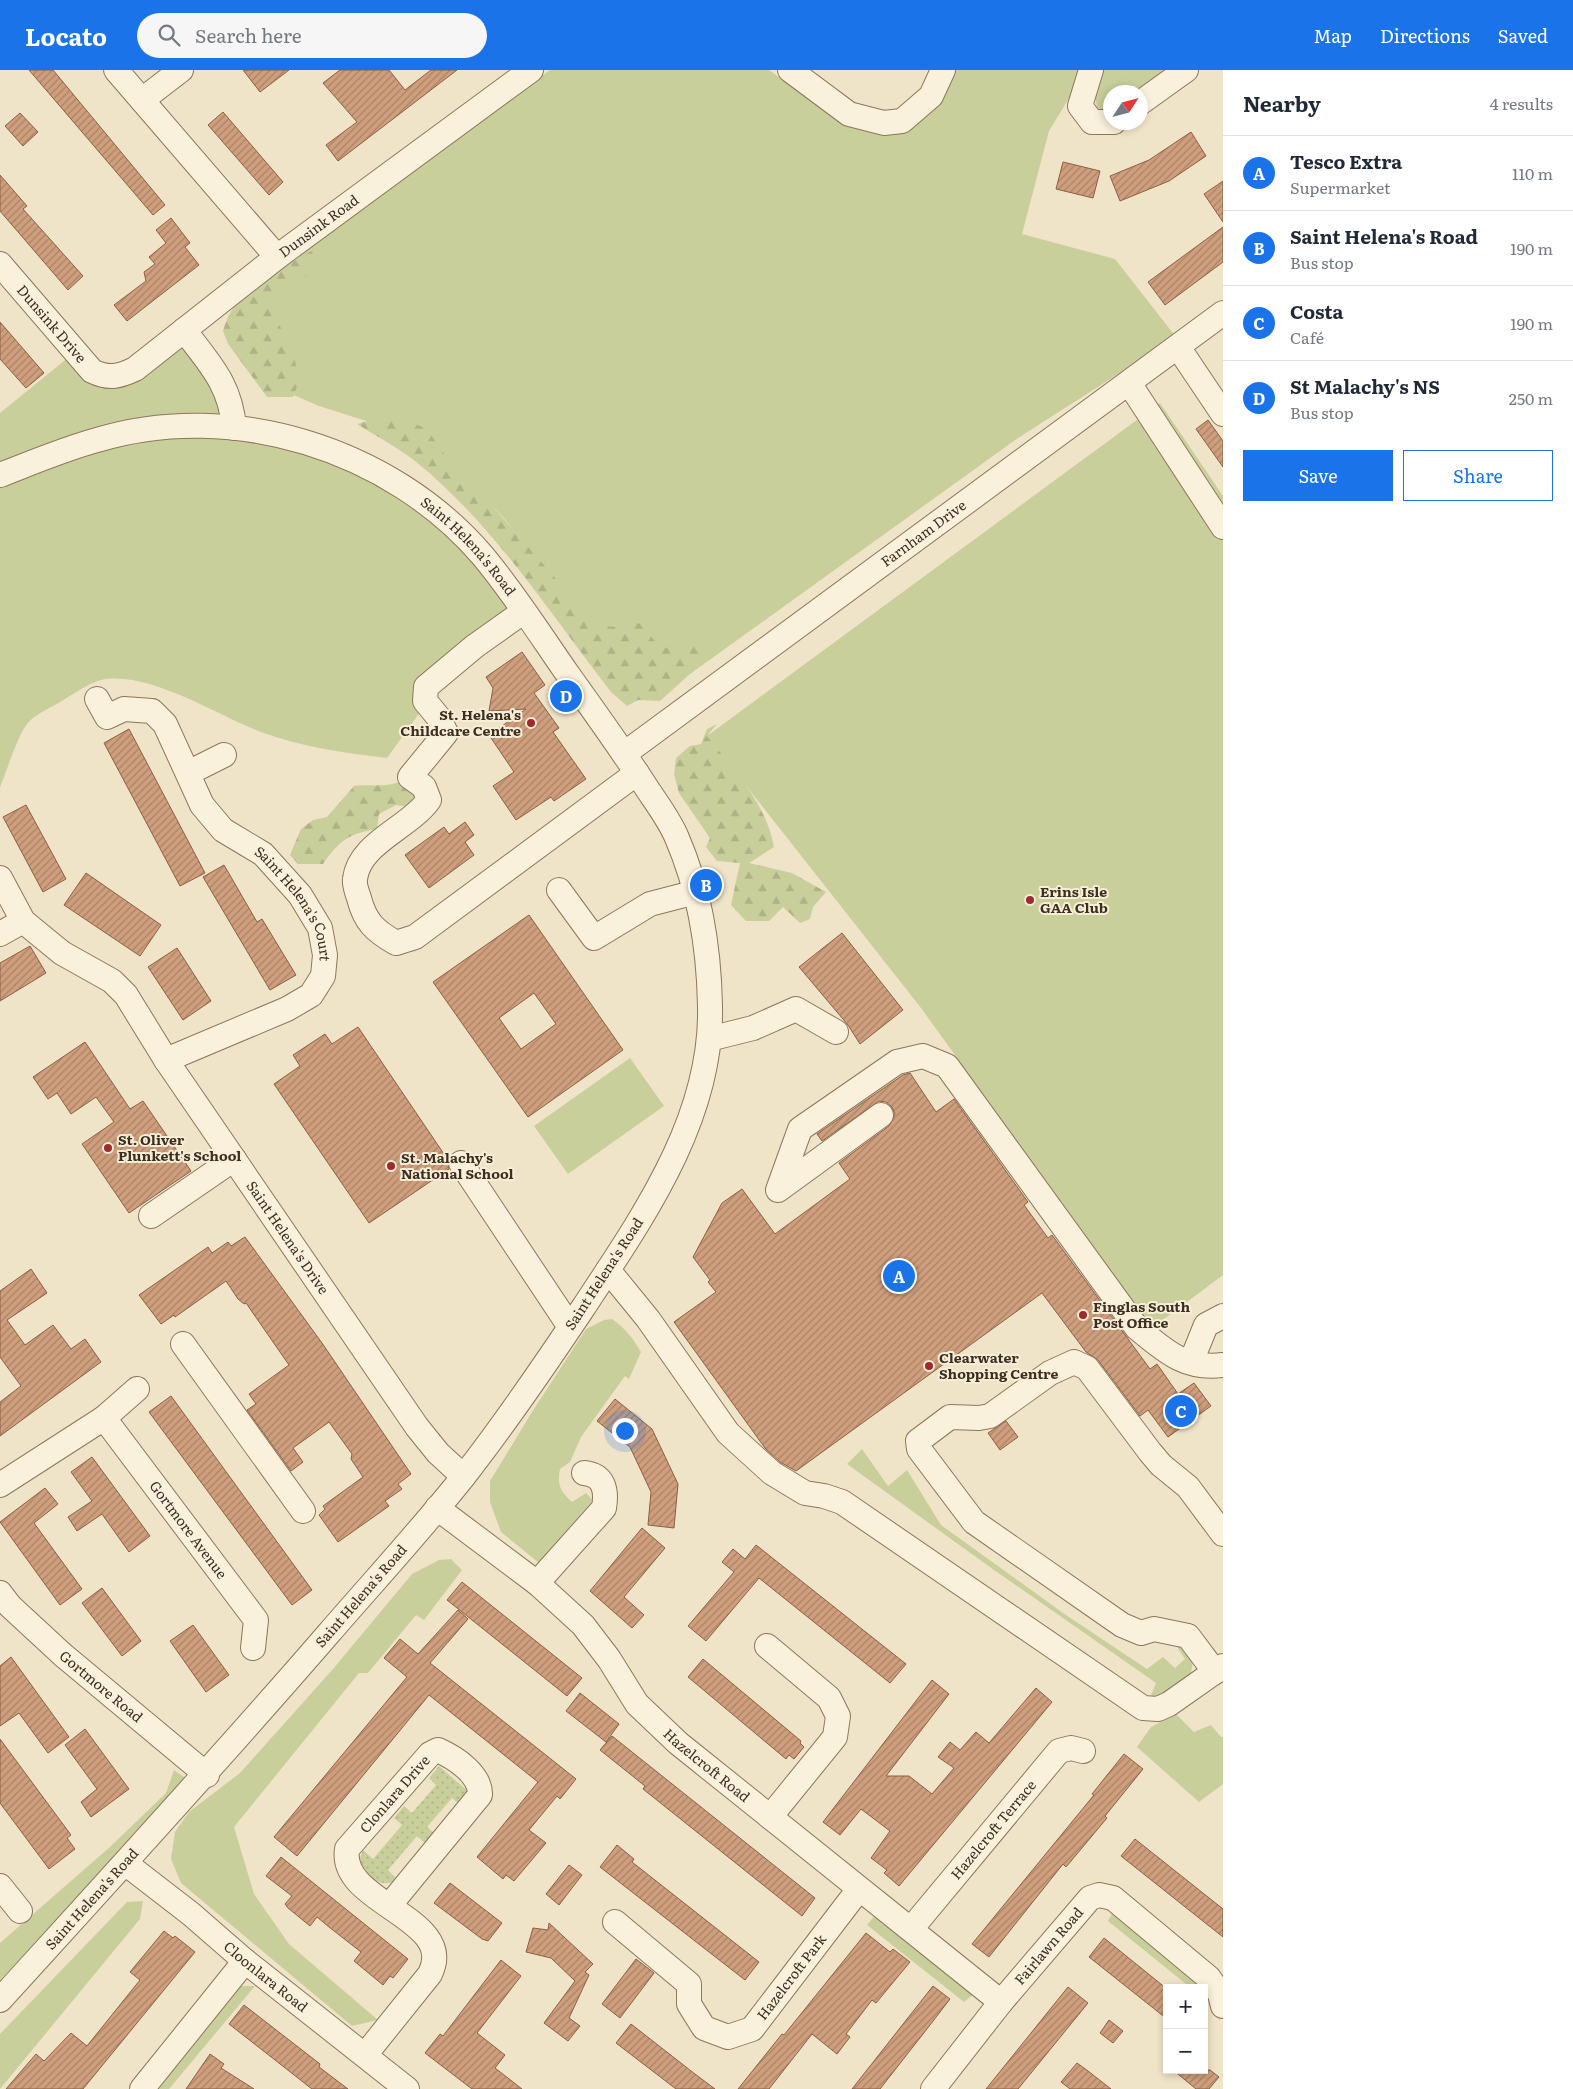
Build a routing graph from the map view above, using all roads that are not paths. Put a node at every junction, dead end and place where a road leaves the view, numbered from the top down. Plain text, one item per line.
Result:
1 (116, 70) edge
2 (181, 70) edge
3 (531, 70) edge
4 (790, 70) edge
5 (943, 70) edge
6 (1091, 70) edge
7 (1186, 70) edge
8 (1148, 97) edge
9 (142, 100) junction
10 (1103, 122) edge
11 (277, 257) junction
12 (0, 264) edge
13 (1223, 313) edge
14 (184, 330) junction
15 (1178, 347) junction
16 (106, 377) joint
17 (1129, 383) junction
18 (1223, 414) edge
19 (234, 428) junction
20 (0, 476) edge
21 (1223, 527) edge
22 (523, 612) junction
23 (97, 699) dead end
24 (624, 754) junction
25 (224, 755) dead end
26 (188, 773) junction
27 (637, 774) junction
28 (0, 878) edge
29 (559, 890) dead end
30 (696, 892) junction
31 (23, 921) junction
32 (0, 934) edge
33 (836, 1032) dead end
34 (709, 1039) junction
35 (166, 1060) junction
36 (881, 1115) dead end
37 (234, 1159) junction
38 (461, 1163) dead end
39 (151, 1216) dead end
40 (608, 1270) junction
41 (1223, 1316) edge
42 (570, 1327) junction
43 (183, 1344) dead end
44 (1191, 1362) junction
45 (1223, 1365) edge
46 (137, 1389) dead end
47 (104, 1418) junction
48 (584, 1473) dead end
49 (464, 1476) junction
50 (0, 1485) edge
51 (437, 1508) junction
52 (304, 1511) dead end
53 (1223, 1534) edge
54 (537, 1583) junction
55 (3, 1604) edge
56 (767, 1646) dead end
57 (253, 1648) dead end
58 (1221, 1678) edge
59 (1083, 1751) dead end
60 (207, 1775) junction
61 (770, 1817) junction
62 (125, 1863) junction
63 (0, 1886) edge
64 (859, 1889) junction
65 (389, 1906) junction
66 (20, 1911) dead end
67 (616, 1922) dead end
68 (911, 1929) junction
69 (245, 1961) junction
70 (0, 2000) edge
71 (1001, 2002) junction
72 (1223, 2006) edge
73 (365, 2055) junction
74 (142, 2089) edge
75 (407, 2089) edge
76 (933, 2089) edge

1 - 9 street
2 - 9 street
3 - 11 street, Dunsink Road
4 - 5 street
6 - 10 street
7 - 8 street
9 - 11 street
11 - 14 street, Dunsink Road
12 - 16 street, Dunsink Drive
13 - 15 street, Farnham Drive
14 - 16 street, Dunsink Road
14 - 19 street
15 - 17 street, Farnham Drive
15 - 18 street
17 - 21 street
17 - 24 street, Farnham Drive
19 - 20 street, Saint Helena's Road
19 - 22 street, Saint Helena's Road
22 - 24 street, Saint Helena's Road
22 - 27 street
23 - 26 street, Saint Helena's Court
24 - 27 street, Saint Helena's Road
25 - 26 street
26 - 35 street, Saint Helena's Court
27 - 30 street, Saint Helena's Road
28 - 31 street, Saint Helena's Drive
29 - 30 street
30 - 34 street, Saint Helena's Road
31 - 32 street
31 - 35 street, Saint Helena's Drive
33 - 34 street
34 - 40 street, Saint Helena's Road
35 - 37 street, Saint Helena's Drive
36 - 44 street
37 - 39 street
37 - 49 street, Saint Helena's Drive
38 - 42 street
40 - 42 street, Saint Helena's Road
40 - 58 street
41 - 44 street
42 - 49 street, Saint Helena's Road
43 - 52 street
44 - 45 street
46 - 47 street
47 - 50 street
47 - 57 street, Gortmore Avenue
48 - 54 street
49 - 51 street, Saint Helena's Road
51 - 54 street, Hazelcroft Road
51 - 60 street, Saint Helena's Road
53 - 58 street
54 - 61 street, Hazelcroft Road
55 - 60 street, Gortmore Road
56 - 61 street
59 - 68 street, Hazelcroft Terrace
60 - 62 street, Saint Helena's Road
61 - 64 street, Hazelcroft Road
62 - 69 street, Cloonlara Road
62 - 70 street, Saint Helena's Road
63 - 66 street
64 - 67 street, Hazelcroft Park
64 - 68 street, Hazelcroft Road
65 - 65 street, Clonlara Drive
65 - 73 street, Clonlara Drive
68 - 71 street, Hazelcroft Road
69 - 73 street, Cloonlara Road
69 - 74 street
71 - 72 street, Fairlawn Road
71 - 76 street, Fairlawn Road
73 - 75 street, Cloonlara Road

